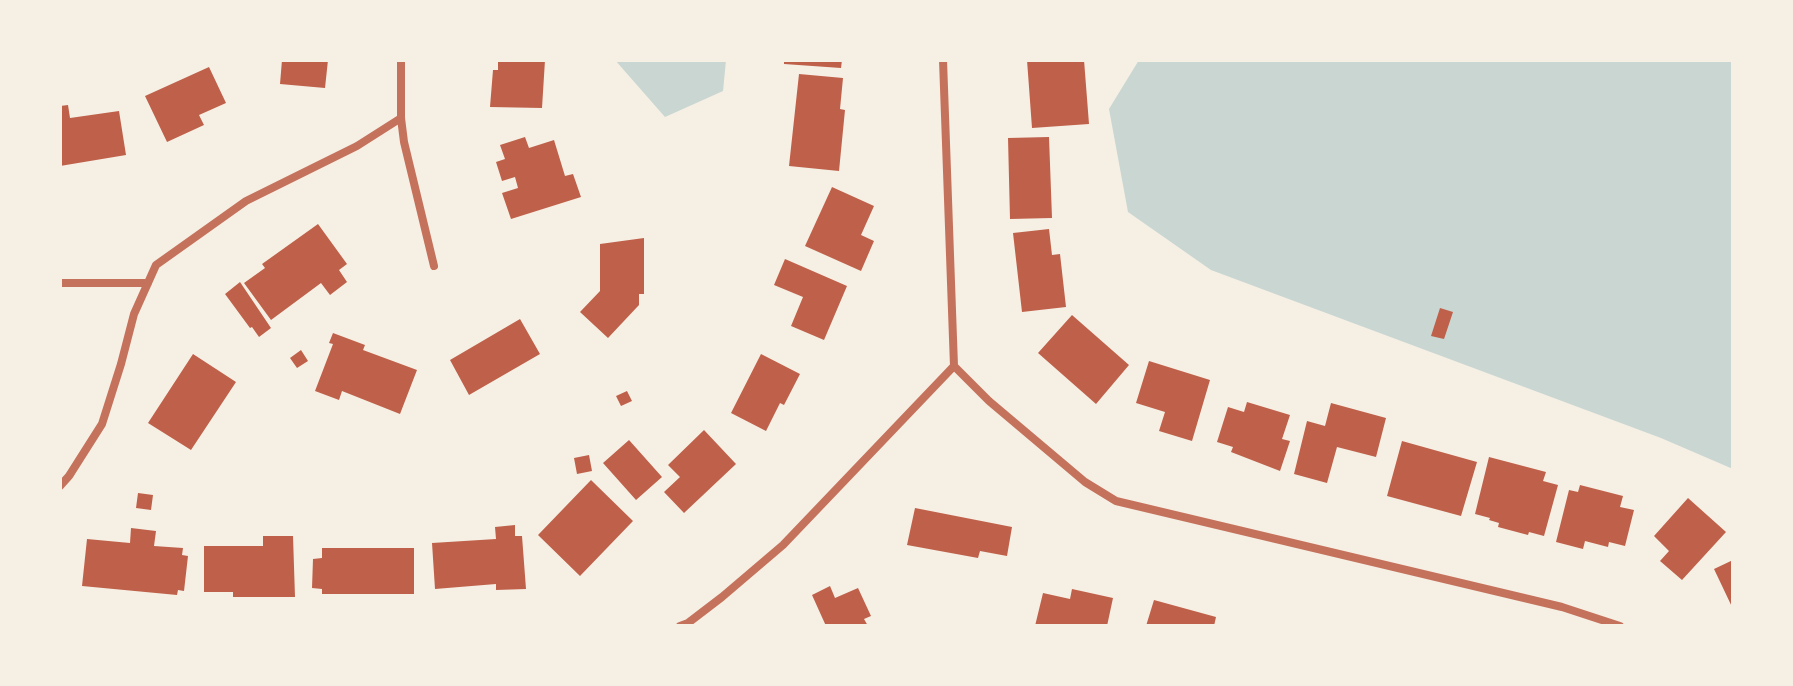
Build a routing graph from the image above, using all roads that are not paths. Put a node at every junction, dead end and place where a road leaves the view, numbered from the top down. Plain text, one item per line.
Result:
1 (401, 60) edge
2 (943, 60) edge
3 (401, 118) junction
4 (434, 266) dead end
5 (60, 283) edge
6 (148, 283) junction
7 (954, 366) junction
8 (60, 486) edge
9 (680, 626) edge
10 (1620, 626) edge

1 - 3 street
2 - 7 street
3 - 4 street
3 - 6 street
5 - 6 street
6 - 8 street
7 - 9 street
7 - 10 street

